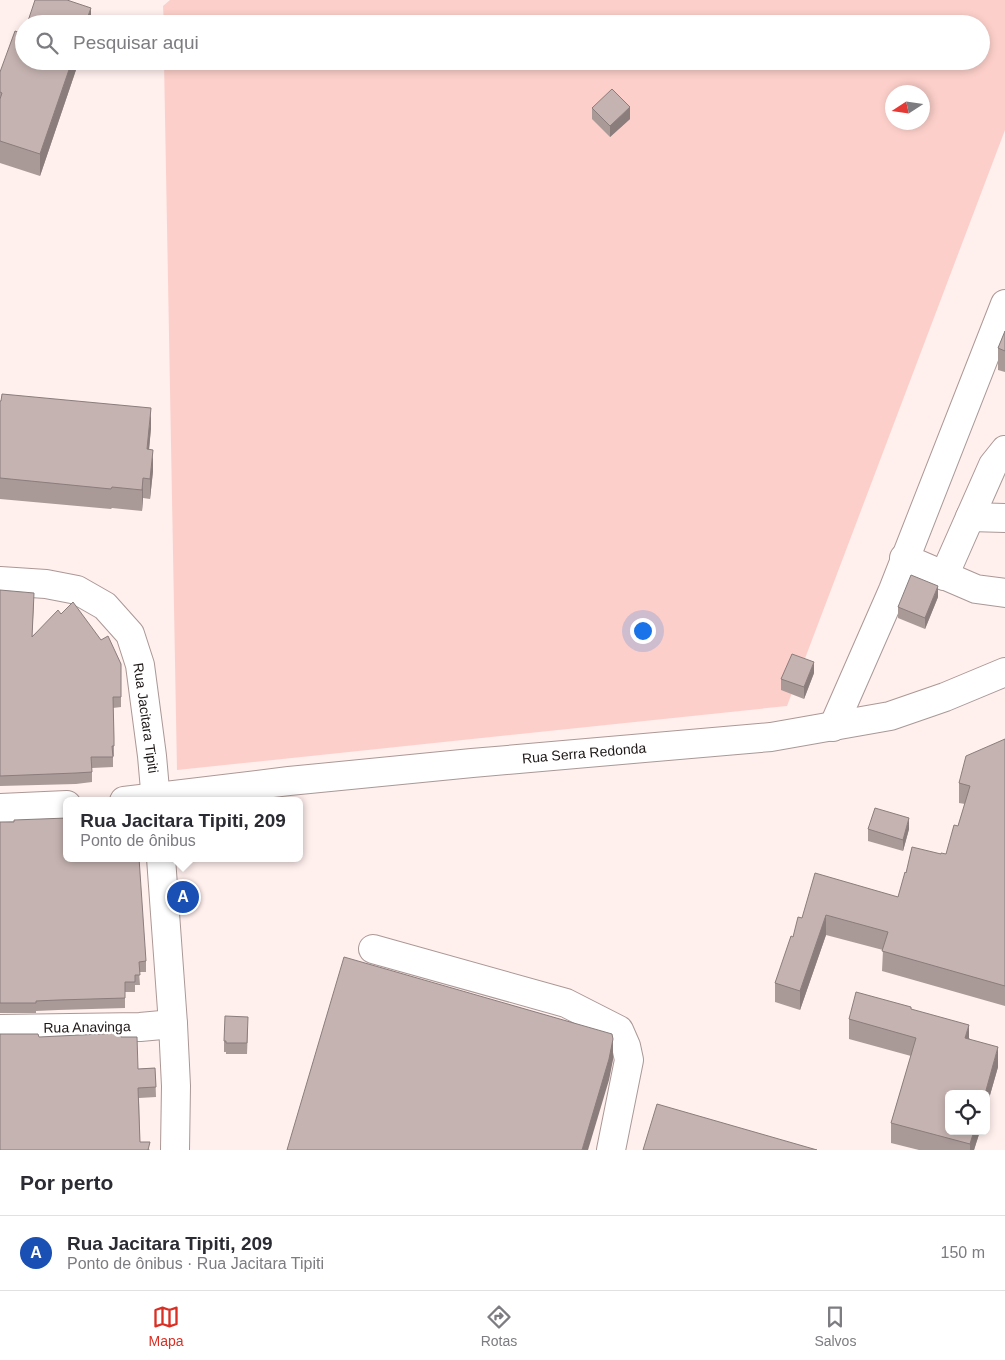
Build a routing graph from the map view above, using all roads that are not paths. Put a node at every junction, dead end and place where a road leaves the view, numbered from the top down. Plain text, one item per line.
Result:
1 (1005, 304) edge
2 (1005, 450) edge
3 (970, 517) junction
4 (1005, 518) edge
5 (904, 558) junction
6 (944, 576) junction
7 (0, 580) edge
8 (1005, 593) edge
9 (1005, 672) edge
10 (833, 727) junction
11 (156, 797) edge
12 (170, 797) edge
13 (63, 804) edge
14 (0, 808) edge
15 (160, 862) edge
16 (373, 949) dead end
17 (173, 1024) junction
18 (0, 1029) edge
19 (175, 1150) edge
20 (611, 1150) edge

1 - 5 street
2 - 3 street
3 - 4 street
3 - 6 street
5 - 6 street
5 - 10 street
6 - 8 street
7 - 11 street, Rua Jacitara Tipiti
9 - 10 street, Rua Serra Redonda
10 - 12 street, Rua Serra Redonda
13 - 14 street
15 - 17 street
16 - 20 street
17 - 18 street, Rua Anavinga
17 - 19 street

